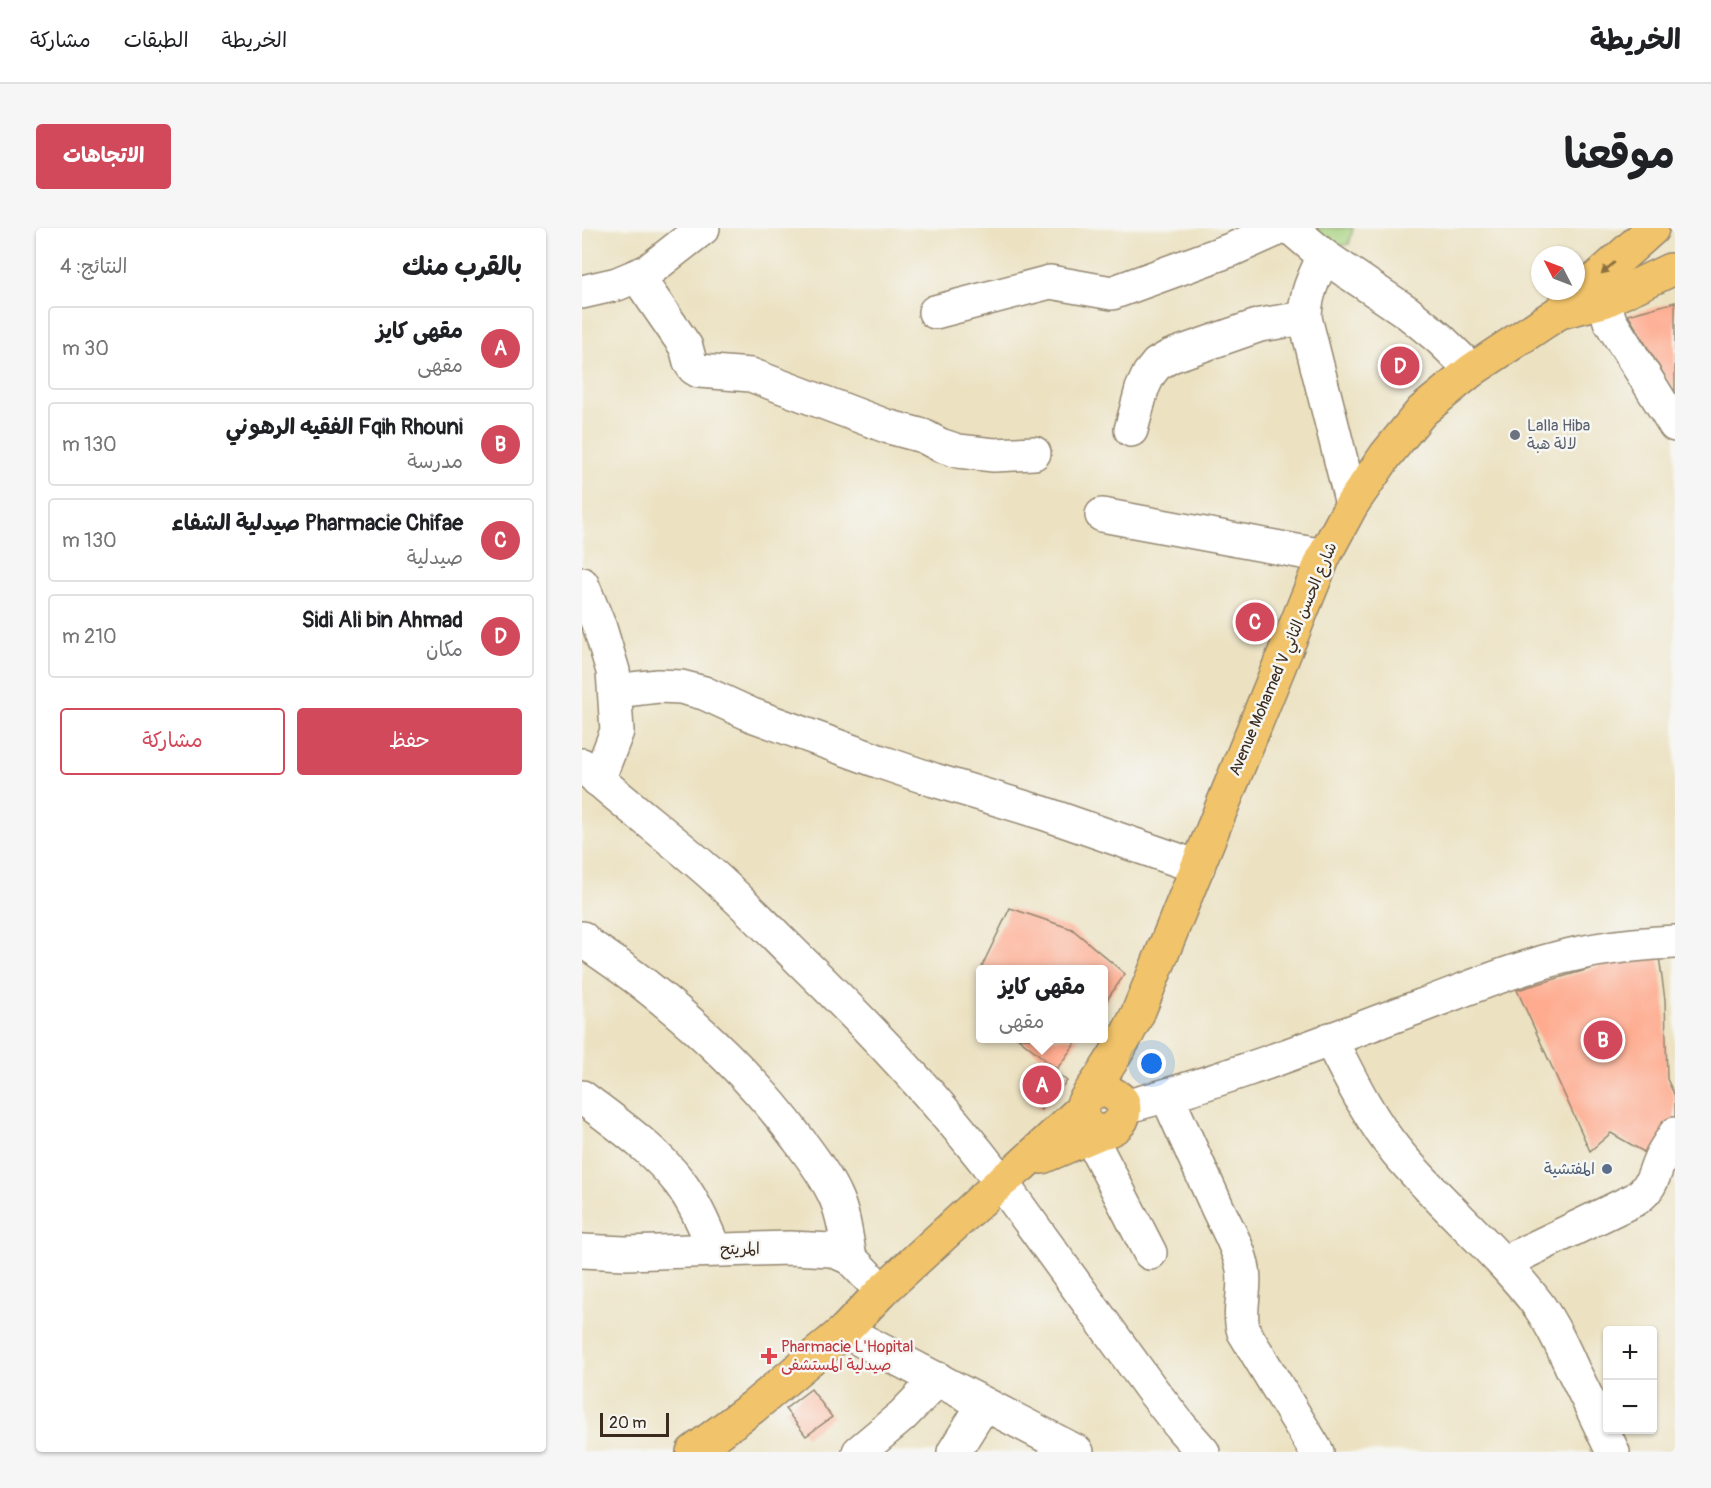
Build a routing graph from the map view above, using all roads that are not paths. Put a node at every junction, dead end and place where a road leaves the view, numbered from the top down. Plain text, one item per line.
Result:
1 (703, 228) edge
2 (1280, 228) edge
3 (1291, 228) edge
4 (1652, 229) edge
5 (1324, 256) junction
6 (1673, 271) edge
7 (637, 276) junction
8 (582, 292) edge
9 (1604, 301) junction
10 (935, 312) dead end
11 (1558, 313) junction
12 (1305, 318) junction
13 (1472, 370) junction
14 (1675, 425) edge
15 (1131, 430) dead end
16 (1034, 453) dead end
17 (1352, 504) junction
18 (1102, 515) dead end
19 (1323, 556) junction
20 (582, 584) edge
21 (615, 691) junction
22 (590, 772) edge
23 (1198, 867) junction
24 (582, 938) edge
25 (1675, 942) edge
26 (1138, 1013) junction
27 (1330, 1039) junction
28 (1167, 1096) junction
29 (582, 1097) edge
30 (1123, 1104) junction
31 (1090, 1118) junction
32 (1675, 1134) edge
33 (1011, 1174) junction
34 (714, 1249) junction
35 (582, 1251) edge
36 (1150, 1253) dead end
37 (850, 1258) junction
38 (1503, 1263) junction
39 (882, 1291) junction
40 (844, 1331) junction
41 (938, 1379) junction
42 (984, 1404) junction
43 (693, 1452) edge
44 (859, 1452) edge
45 (954, 1452) edge
46 (1077, 1452) edge
47 (1203, 1452) edge
48 (1317, 1452) edge
49 (1613, 1452) edge

1 - 7 street
2 - 10 street
3 - 5 street
4 - 6 main road
4 -> 11 main road, Avenue Mohamed V شارع الحسن الثاني
5 - 12 street
5 - 13 street
6 - 9 main road, Avenue Mohamed V شارع الحسن الثاني
7 - 8 street
7 - 16 street
9 - 11 main road, Avenue Mohamed V شارع الحسن الثاني
9 - 14 street
11 - 13 main road, Avenue Mohamed V شارع الحسن الثاني
12 - 15 street
12 - 17 street
13 - 17 main road, Avenue Mohamed V شارع الحسن الثاني
17 - 19 main road, Avenue Mohamed V شارع الحسن الثاني
18 - 19 street
19 - 23 main road, Avenue Mohamed V شارع الحسن الثاني
20 - 21 street
21 - 22 street
21 - 23 street
22 - 33 street
23 - 26 main road, Avenue Mohamed V شارع الحسن الثاني
24 - 37 street
25 - 27 street
26 - 30 main road, Avenue Mohamed V شارع الحسن الثاني
26 - 31 main road, Avenue Mohamed V شارع الحسن الثاني
27 - 28 street
27 - 38 street
28 - 30 street
28 - 48 street
29 - 34 street
30 - 31 main road
31 - 33 main road, Avenue Mohamed V شارع الحسن الثاني
31 - 36 street
32 - 38 street
33 - 39 main road, Avenue Mohamed V شارع الحسن الثاني
33 - 47 street
34 - 35 street, المريتح
34 - 37 street, المريتح
37 - 39 street, المريتح
38 - 49 street
39 - 40 main road, Avenue Mohamed V شارع الحسن الثاني
40 - 41 street
40 - 43 main road, Avenue Mohamed V شارع الحسن الثاني
41 - 42 street
41 - 44 street
42 - 45 street
42 - 46 street

